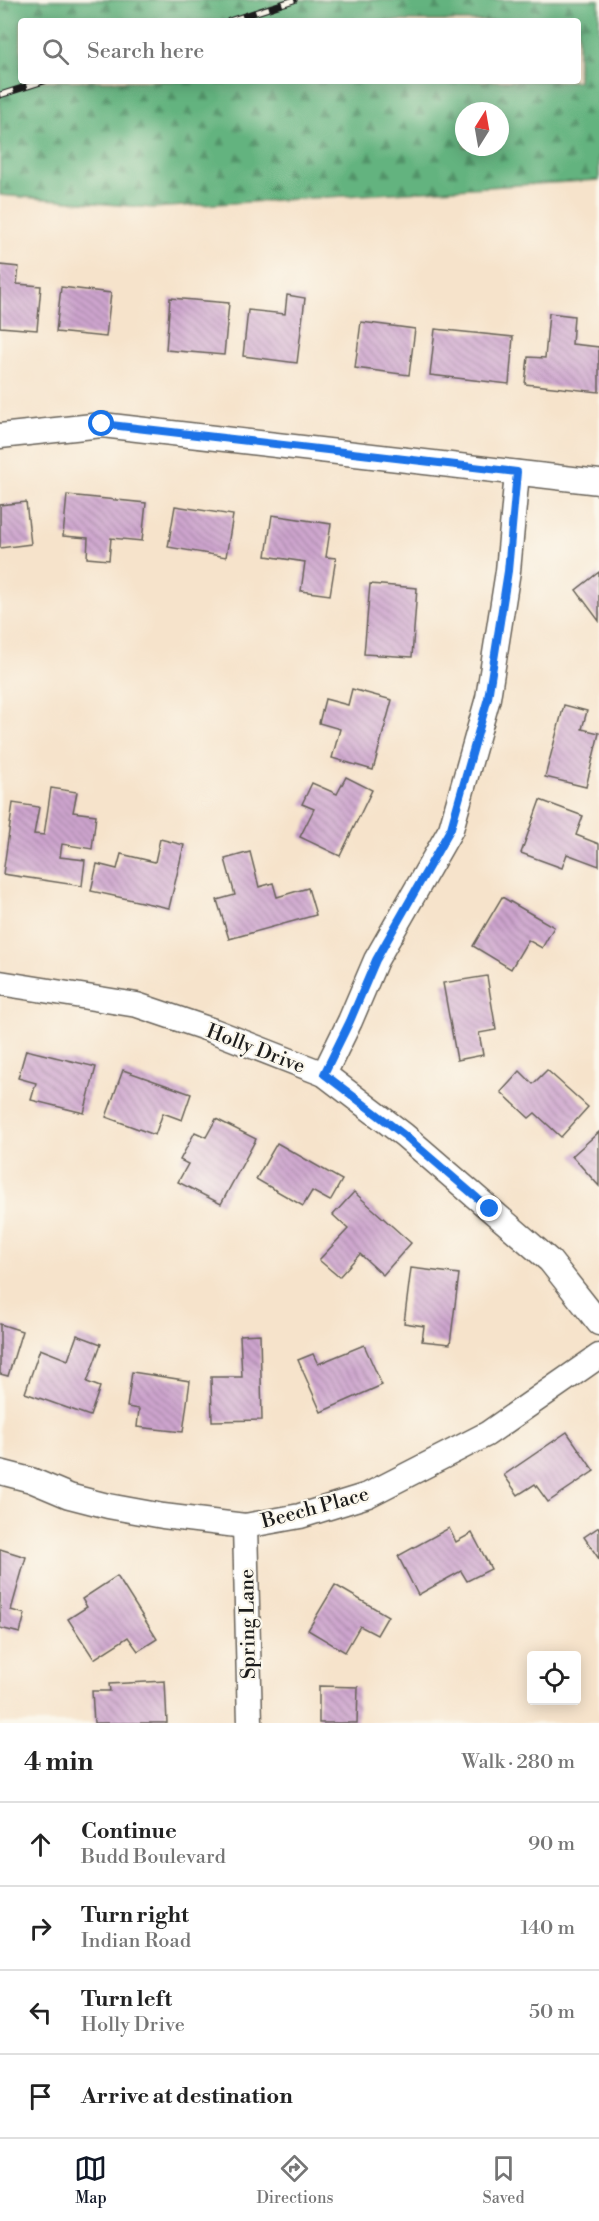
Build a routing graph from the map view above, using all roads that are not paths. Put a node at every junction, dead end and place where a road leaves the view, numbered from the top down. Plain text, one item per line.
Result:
1 (0, 436) edge
2 (517, 472) junction
3 (599, 482) edge
4 (0, 982) edge
5 (324, 1074) junction
6 (599, 1323) edge
7 (599, 1356) edge
8 (0, 1472) edge
9 (245, 1526) junction
10 (250, 1723) edge

1 - 2 street
2 - 3 street
2 - 5 street
4 - 5 street, Holly Drive
5 - 6 street, Holly Drive
7 - 9 street, Beech Place
8 - 9 street, Beech Place
9 - 10 street, Spring Lane

